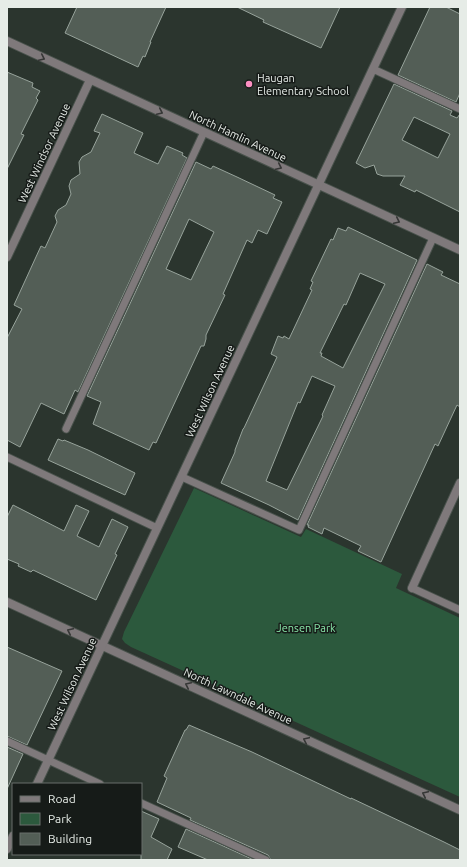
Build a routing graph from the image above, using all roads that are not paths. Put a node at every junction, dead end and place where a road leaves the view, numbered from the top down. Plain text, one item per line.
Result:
1 (402, 7) edge
2 (7, 41) edge
3 (373, 69) junction
4 (90, 80) junction
5 (460, 109) edge
6 (204, 132) junction
7 (318, 185) junction
8 (433, 238) junction
9 (460, 250) edge
10 (7, 257) edge
11 (66, 429) dead end
12 (7, 457) edge
13 (182, 477) junction
14 (460, 483) edge
15 (157, 528) junction
16 (412, 588) joint
17 (7, 602) edge
18 (460, 610) edge
19 (102, 646) junction
20 (7, 741) edge
21 (49, 760) junction
22 (38, 783) edge
23 (98, 783) edge
24 (142, 803) edge
25 (460, 810) edge
26 (12, 838) edge
27 (7, 849) edge
28 (266, 860) edge

1 - 3 street, West Wilson Avenue
2 -> 4 street, North Hamlin Avenue
3 - 5 lane
3 - 7 street, West Wilson Avenue
4 -> 6 street, North Hamlin Avenue
4 - 10 street, West Windsor Avenue
6 -> 7 street, North Hamlin Avenue
6 - 11 lane
7 -> 8 street, North Hamlin Avenue
7 - 13 street, West Wilson Avenue
8 - 9 street, North Hamlin Avenue
8 - 13 lane
12 - 15 lane
13 - 15 street, West Wilson Avenue
14 - 16 street
15 - 19 street, West Wilson Avenue
16 - 18 lane
19 -> 17 street, North Lawndale Avenue
19 - 21 street, West Wilson Avenue
25 -> 19 street, North Lawndale Avenue
20 - 21 lane
21 - 22 street, West Wilson Avenue
21 - 23 lane
24 - 28 lane
26 - 27 street

